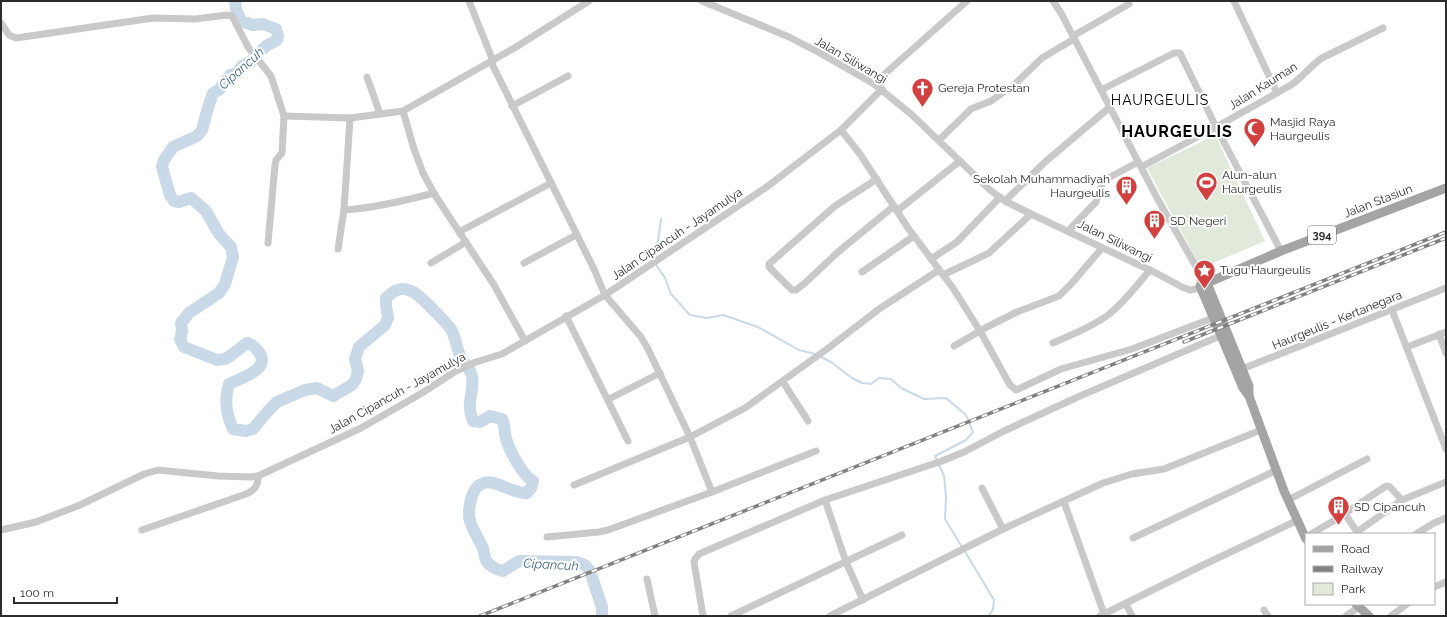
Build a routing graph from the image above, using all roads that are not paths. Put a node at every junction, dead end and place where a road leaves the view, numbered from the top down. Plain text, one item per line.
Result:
1 (469, 1) edge
2 (589, 1) edge
3 (702, 1) edge
4 (967, 1) edge
5 (1053, 1) edge
6 (1234, 1) edge
7 (1129, 4) dead end
8 (1, 23) edge
9 (1383, 28) dead end
10 (1074, 38) junction
11 (492, 61) junction
12 (568, 76) dead end
13 (367, 77) dead end
14 (874, 84) junction
15 (882, 89) junction
16 (1101, 90) junction
17 (1277, 93) junction
18 (512, 106) junction
19 (1110, 107) junction
20 (403, 111) junction
21 (380, 114) junction
22 (284, 116) junction
23 (350, 118) junction
24 (1216, 127) junction
25 (841, 130) junction
26 (939, 140) junction
27 (960, 160) junction
28 (1140, 164) junction
29 (877, 179) junction
30 (551, 183) junction
31 (1446, 188) edge
32 (434, 193) junction
33 (1002, 199) junction
34 (895, 208) junction
35 (344, 210) junction
36 (1031, 214) junction
37 (1068, 231) junction
38 (459, 232) junction
39 (576, 235) junction
40 (914, 236) junction
41 (466, 242) junction
42 (268, 243) dead end
43 (1102, 248) junction
44 (338, 249) dead end
45 (1281, 251) junction
46 (931, 259) junction
47 (431, 263) dead end
48 (524, 263) dead end
49 (1150, 270) junction
50 (862, 272) dead end
51 (941, 272) junction
52 (1203, 285) junction
53 (1446, 288) edge
54 (605, 295) junction
55 (1392, 310) junction
56 (566, 316) junction
57 (1213, 318) junction
58 (980, 331) junction
59 (1443, 333) edge
60 (1220, 336) junction
61 (525, 341) junction
62 (1053, 343) dead end
63 (954, 346) dead end
64 (1407, 347) junction
65 (1446, 353) edge
66 (1239, 370) junction
67 (660, 373) junction
68 (783, 382) junction
69 (608, 399) junction
70 (808, 421) dead end
71 (1261, 430) junction
72 (690, 437) junction
73 (628, 441) dead end
74 (1446, 449) edge
75 (816, 451) dead end
76 (1367, 459) dead end
77 (1277, 470) junction
78 (258, 476) junction
79 (1446, 482) edge
80 (574, 485) dead end
81 (982, 488) dead end
82 (712, 492) junction
83 (825, 500) junction
84 (1288, 500) junction
85 (1402, 500) junction
86 (1064, 502) junction
87 (1345, 514) junction
88 (1446, 518) edge
89 (1298, 520) junction
90 (1003, 529) junction
91 (1, 530) edge
92 (142, 530) dead end
93 (1305, 533) edge
94 (1314, 533) edge
95 (1358, 533) edge
96 (1418, 533) edge
97 (902, 535) dead end
98 (546, 537) dead end
99 (1133, 538) dead end
100 (846, 562) junction
101 (647, 579) dead end
102 (1446, 582) edge
103 (1435, 587) edge
104 (863, 600) junction
105 (1126, 604) junction
106 (1357, 605) edge
107 (1406, 605) edge
108 (1102, 615) edge
109 (655, 616) edge
110 (703, 616) edge
111 (731, 616) edge
112 (830, 616) edge
113 (1132, 616) edge
114 (1346, 616) edge
115 (1369, 616) edge
116 (1391, 616) edge

1 - 11 street
2 - 11 street
3 - 14 street, Jalan Siliwangi
4 - 14 street
5 - 10 street
6 - 17 street
7 - 10 street
8 - 22 street
9 - 17 street, Jalan Kauman
10 - 16 street
10 - 26 street
11 - 18 street
11 - 20 street
12 - 18 street
13 - 21 street
14 - 15 street, Jalan Siliwangi
15 - 25 street, Jalan Cipancuh - Jayamulya
15 - 26 street, Jalan Siliwangi
16 - 19 street
16 - 24 street
17 - 24 street, Jalan Kauman
18 - 30 street
19 - 28 street
19 - 33 street
20 - 21 street
20 - 32 street
21 - 23 street
22 - 23 street
22 - 42 street
23 - 35 street
24 - 28 street, Jalan Kauman
24 - 45 street
25 - 29 street
25 - 54 street, Jalan Cipancuh - Jayamulya
26 - 27 street, Jalan Siliwangi
27 - 33 street, Jalan Siliwangi
27 - 34 street
28 - 37 street, Jalan Kauman
28 - 52 street
29 - 34 street
29 - 34 street
30 - 38 street
30 - 39 street
31 - 45 main road, Jalan Stasiun / 394
32 - 35 street
32 - 38 street
33 - 36 street, Jalan Siliwangi
33 - 46 street
34 - 40 street
35 - 44 street
36 - 37 street, Jalan Siliwangi
36 - 51 street
37 - 43 street, Jalan Siliwangi
38 - 41 street
39 - 48 street
39 - 54 street
40 - 46 street
40 - 50 street
41 - 47 street
41 - 61 street
43 - 49 street, Jalan Siliwangi
43 - 58 street
45 - 52 main road, Jalan Stasiun / 394
46 - 51 street
49 - 52 street, Jalan Siliwangi
49 - 62 street
51 - 58 street
51 - 68 street
52 - 57 main road
52 - 66 main road
53 - 55 street, Haurgeulis - Kertanegara
54 - 56 street, Jalan Cipancuh - Jayamulya
54 - 67 street
55 - 64 street
55 - 66 street, Haurgeulis - Kertanegara
56 - 61 street, Jalan Cipancuh - Jayamulya
56 - 69 street
57 - 58 street
57 - 60 main road
58 - 63 street
59 - 64 street
59 - 65 street
60 - 66 main road
60 - 83 street
61 - 78 street, Jalan Cipancuh - Jayamulya
64 - 74 street
66 - 71 main road
67 - 69 street
67 - 72 street
68 - 70 street
68 - 72 street
69 - 73 street
71 - 77 main road
71 - 86 street
72 - 80 street
72 - 82 street
75 - 82 street
76 - 84 street
77 - 84 main road
77 - 99 street
78 - 91 street, Jalan Cipancuh - Jayamulya
78 - 92 street
79 - 85 street
81 - 90 street
82 - 98 street
83 - 100 street
83 - 110 street
84 - 89 main road
85 - 87 street
85 - 95 street
86 - 90 street
86 - 108 street
87 - 94 street
87 - 95 street
88 - 96 street
89 - 93 main road
89 - 105 street
90 - 104 street
97 - 100 street
100 - 104 street
100 - 111 street
101 - 109 street
102 - 103 street
104 - 112 street
105 - 108 street
105 - 113 street
106 - 114 street
106 - 115 main road
107 - 116 street

